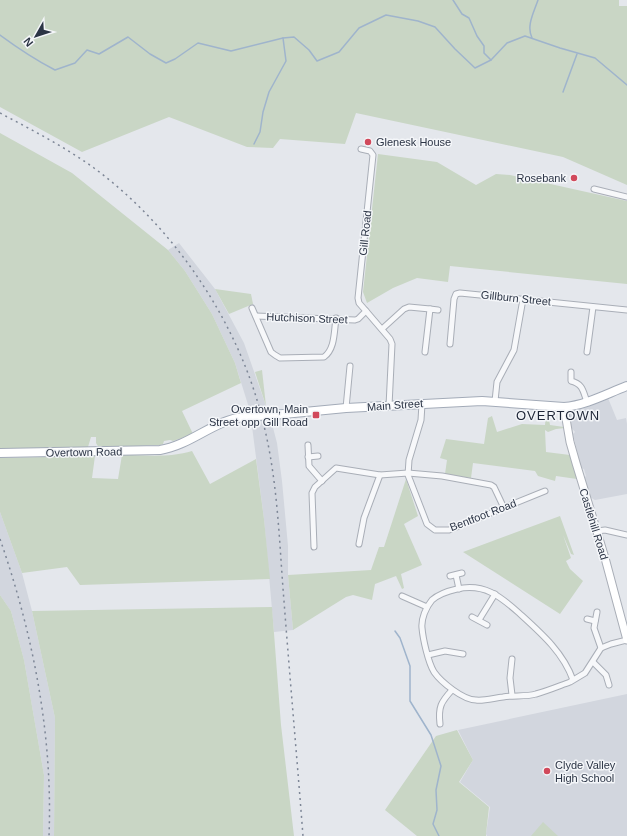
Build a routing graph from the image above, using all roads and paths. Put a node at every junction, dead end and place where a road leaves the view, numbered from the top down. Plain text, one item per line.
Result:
1 (361, 149) dead end
2 (594, 189) dead end
3 (627, 197) edge
4 (523, 299) junction
5 (593, 306) junction
6 (252, 308) dead end
7 (430, 309) junction
8 (438, 310) dead end
9 (627, 310) edge
10 (366, 311) junction
11 (256, 316) junction
12 (336, 318) junction
13 (382, 329) junction
14 (450, 344) dead end
15 (425, 352) dead end
16 (587, 352) dead end
17 (350, 366) dead end
18 (571, 372) dead end
19 (627, 386) edge
20 (495, 401) junction
21 (587, 402) junction
22 (422, 404) junction
23 (390, 406) junction
24 (564, 407) junction
25 (346, 408) junction
26 (308, 445) dead end
27 (167, 449) joint
28 (0, 453) edge
29 (318, 456) dead end
30 (308, 457) junction
31 (408, 473) junction
32 (380, 475) junction
33 (322, 481) junction
34 (545, 491) dead end
35 (504, 508) junction
36 (597, 531) junction
37 (354, 535) dead end
38 (361, 536) junction
39 (627, 536) edge
40 (359, 544) dead end
41 (314, 547) dead end
42 (462, 573) dead end
43 (456, 575) junction
44 (450, 576) dead end
45 (459, 589) junction
46 (495, 594) junction
47 (402, 596) dead end
48 (427, 607) junction
49 (597, 612) dead end
50 (472, 617) dead end
51 (624, 618) edge
52 (587, 619) dead end
53 (479, 620) junction
54 (594, 621) junction
55 (487, 625) dead end
56 (627, 640) edge
57 (602, 648) junction
58 (463, 654) dead end
59 (428, 656) junction
60 (512, 659) dead end
61 (592, 662) junction
62 (574, 680) junction
63 (609, 684) dead end
64 (452, 690) junction
65 (512, 695) junction
66 (433, 710) dead end
67 (439, 711) junction
68 (440, 724) dead end

1 - 10 street, Gill Road
2 - 3 street
4 - 5 street, Gillburn Street
4 - 14 street, Gillburn Street
4 - 20 street
5 - 9 street, Gillburn Street
5 - 16 street
6 - 11 street
7 - 8 street
7 - 13 street
7 - 15 street
10 - 12 street, Hutchison Street
10 - 13 street
11 - 12 street, Hutchison Street
11 - 12 street
13 - 23 street
17 - 25 street
18 - 21 street
19 - 21 main road, Main Street
20 - 22 main road, Main Street
20 - 24 main road, Main Street
21 - 24 main road, Main Street
22 - 23 main road, Main Street
22 - 31 street, Bentfoot Road
23 - 25 main road, Main Street
24 - 36 main road, Castlehill Road
25 - 27 main road, Main Street, bridge
26 - 30 street
27 - 28 main road, Overtown Road
29 - 30 street
30 - 33 street
31 - 32 street
31 - 35 street
31 - 35 street, Bentfoot Road
32 - 33 street
32 - 38 street
33 - 41 street
34 - 35 street, Bentfoot Road
36 - 39 street
36 - 51 main road, Castlehill Road
37 - 38 street
38 - 40 street
42 - 43 street
43 - 44 street
43 - 45 street
45 - 46 street
45 - 48 street
46 - 53 street
46 - 62 street
47 - 48 street
48 - 59 street
49 - 54 street
50 - 53 street
51 - 56 main road, Castlehill Road
52 - 54 street
53 - 55 street
54 - 57 street
56 - 57 street
57 - 61 street
58 - 59 street
59 - 64 street
60 - 65 street
61 - 62 street
61 - 63 street
62 - 65 street
64 - 65 street
64 - 67 street
66 - 67 street
67 - 68 street

